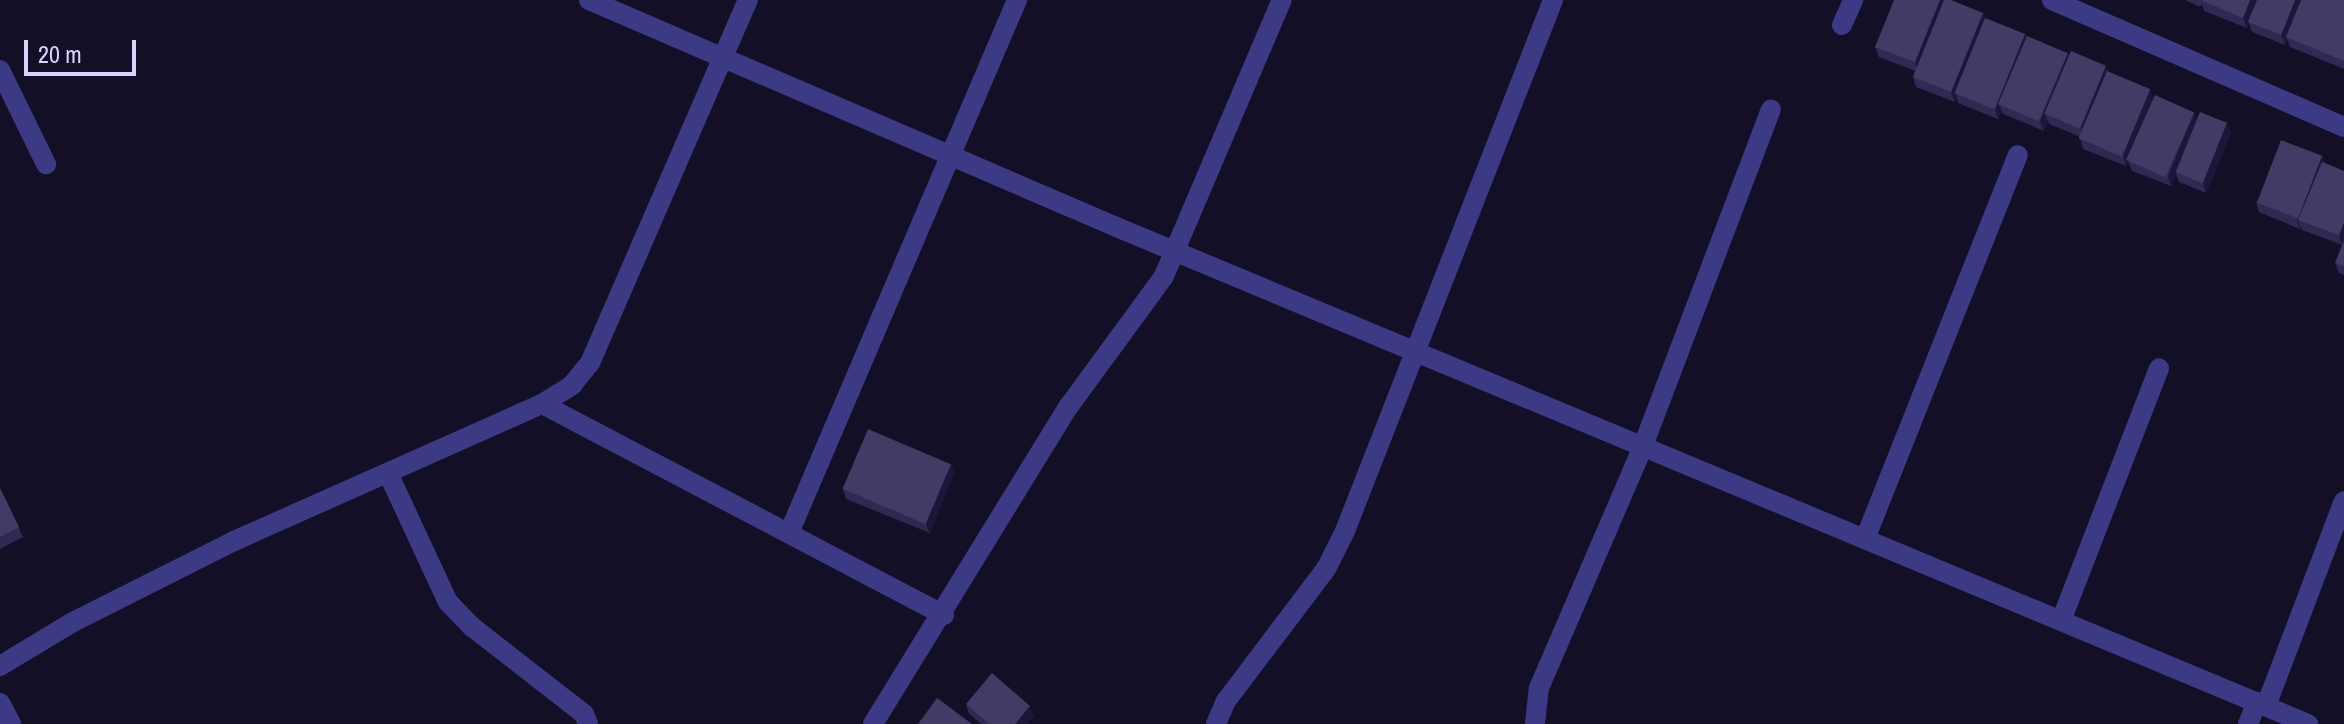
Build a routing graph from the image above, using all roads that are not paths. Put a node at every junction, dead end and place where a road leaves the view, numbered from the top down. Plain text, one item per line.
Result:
1 (589, 0) edge
2 (748, 0) edge
3 (1017, 0) edge
4 (1282, 0) edge
5 (1553, 0) edge
6 (1853, 0) edge
7 (2052, 0) edge
8 (1842, 25) dead end
9 (725, 56) junction
10 (0, 70) edge
11 (1771, 109) dead end
12 (2344, 127) edge
13 (951, 155) junction
14 (2018, 155) dead end
15 (46, 164) dead end
16 (1176, 249) junction
17 (1417, 352) junction
18 (2159, 368) dead end
19 (542, 404) junction
20 (1643, 446) junction
21 (388, 473) junction
22 (2344, 501) edge
23 (789, 533) junction
24 (1865, 539) junction
25 (944, 615) junction
26 (2061, 621) junction
27 (0, 666) edge
28 (0, 703) edge
29 (2262, 704) junction
30 (11, 724) edge
31 (588, 724) edge
32 (873, 724) edge
33 (1216, 724) edge
34 (1535, 724) edge
35 (2248, 724) edge
36 (2308, 724) edge

1 - 9 street
2 - 9 street
3 - 13 street
4 - 16 street
5 - 17 street
6 - 8 street
7 - 12 street
9 - 13 street
9 - 19 street
10 - 15 street
11 - 20 street
13 - 16 street
13 - 23 street
14 - 24 street
16 - 17 street
16 - 25 street
17 - 20 street
17 - 33 street
18 - 26 street
19 - 21 street
19 - 23 street
20 - 24 street
20 - 34 street
21 - 27 street
21 - 31 street
22 - 29 street
23 - 25 street
24 - 26 street
25 - 32 street
26 - 29 street
28 - 30 street
29 - 35 street
29 - 36 street

